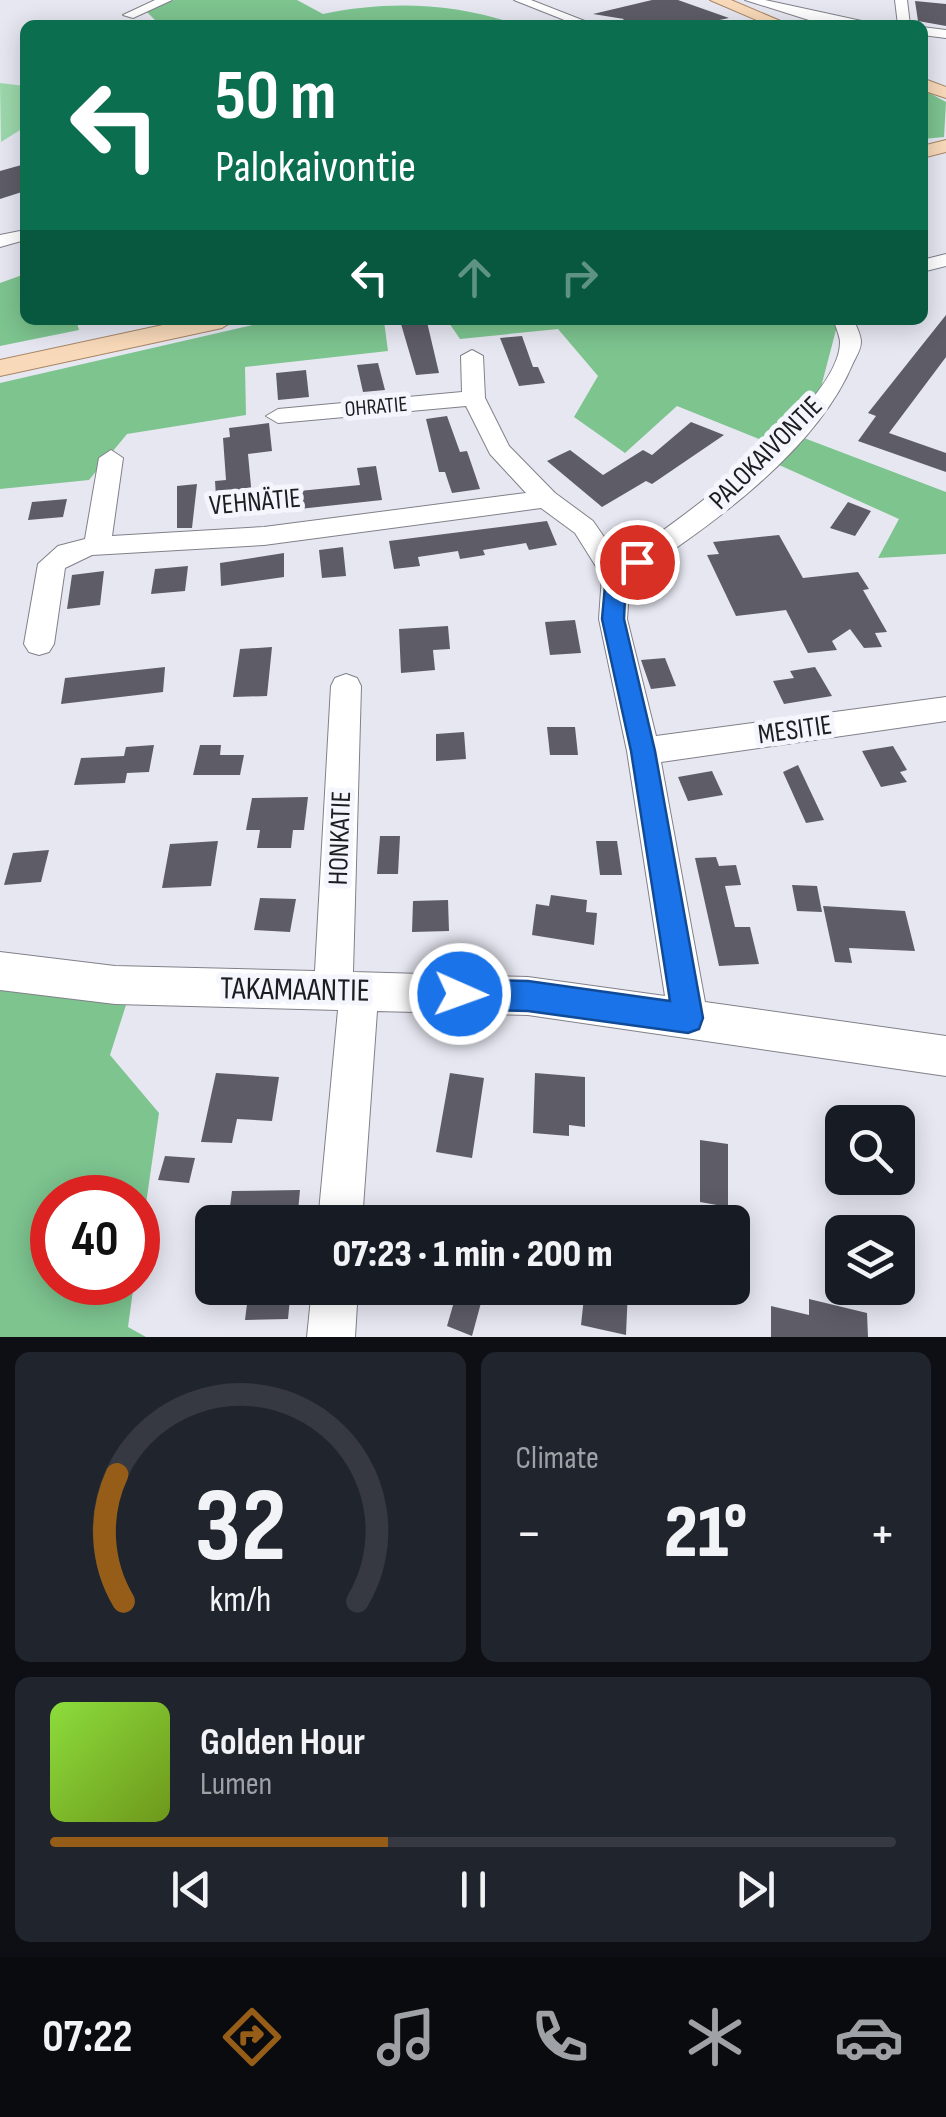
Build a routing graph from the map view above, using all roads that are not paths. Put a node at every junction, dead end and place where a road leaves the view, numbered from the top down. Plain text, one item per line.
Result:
1 (166, 0) edge
2 (520, 0) edge
3 (717, 0) edge
4 (751, 0) edge
5 (129, 14) dead end
6 (575, 20) edge
7 (764, 20) edge
8 (838, 20) edge
9 (199, 325) edge
10 (845, 325) edge
11 (472, 356) dead end
12 (0, 368) edge
13 (474, 398) junction
14 (278, 416) dead end
15 (110, 458) dead end
16 (546, 499) junction
17 (96, 545) junction
18 (616, 575) junction
19 (39, 644) dead end
20 (346, 686) dead end
21 (946, 709) edge
22 (643, 751) junction
23 (0, 971) edge
24 (346, 991) junction
25 (688, 1018) junction
26 (946, 1056) edge
27 (340, 1205) edge
28 (334, 1305) edge
29 (331, 1337) edge

1 - 5 street
2 - 6 street
3 - 7 main road
4 - 8 street
9 - 12 main road
10 - 18 street, PALOKAIVONTIE
11 - 13 street
13 - 14 street, OHRATIE
13 - 16 street
15 - 17 street
16 - 17 street, VEHNÄTIE
16 - 18 street
17 - 19 street, VEHNÄTIE
18 - 22 street
20 - 24 street, HONKATIE
21 - 22 street, MESITIE
22 - 25 street
23 - 24 street, TAKAMAANTIE
24 - 25 street, TAKAMAANTIE
24 - 27 street, HONKATIE
25 - 26 street, TAKAMAANTIE
28 - 29 street

